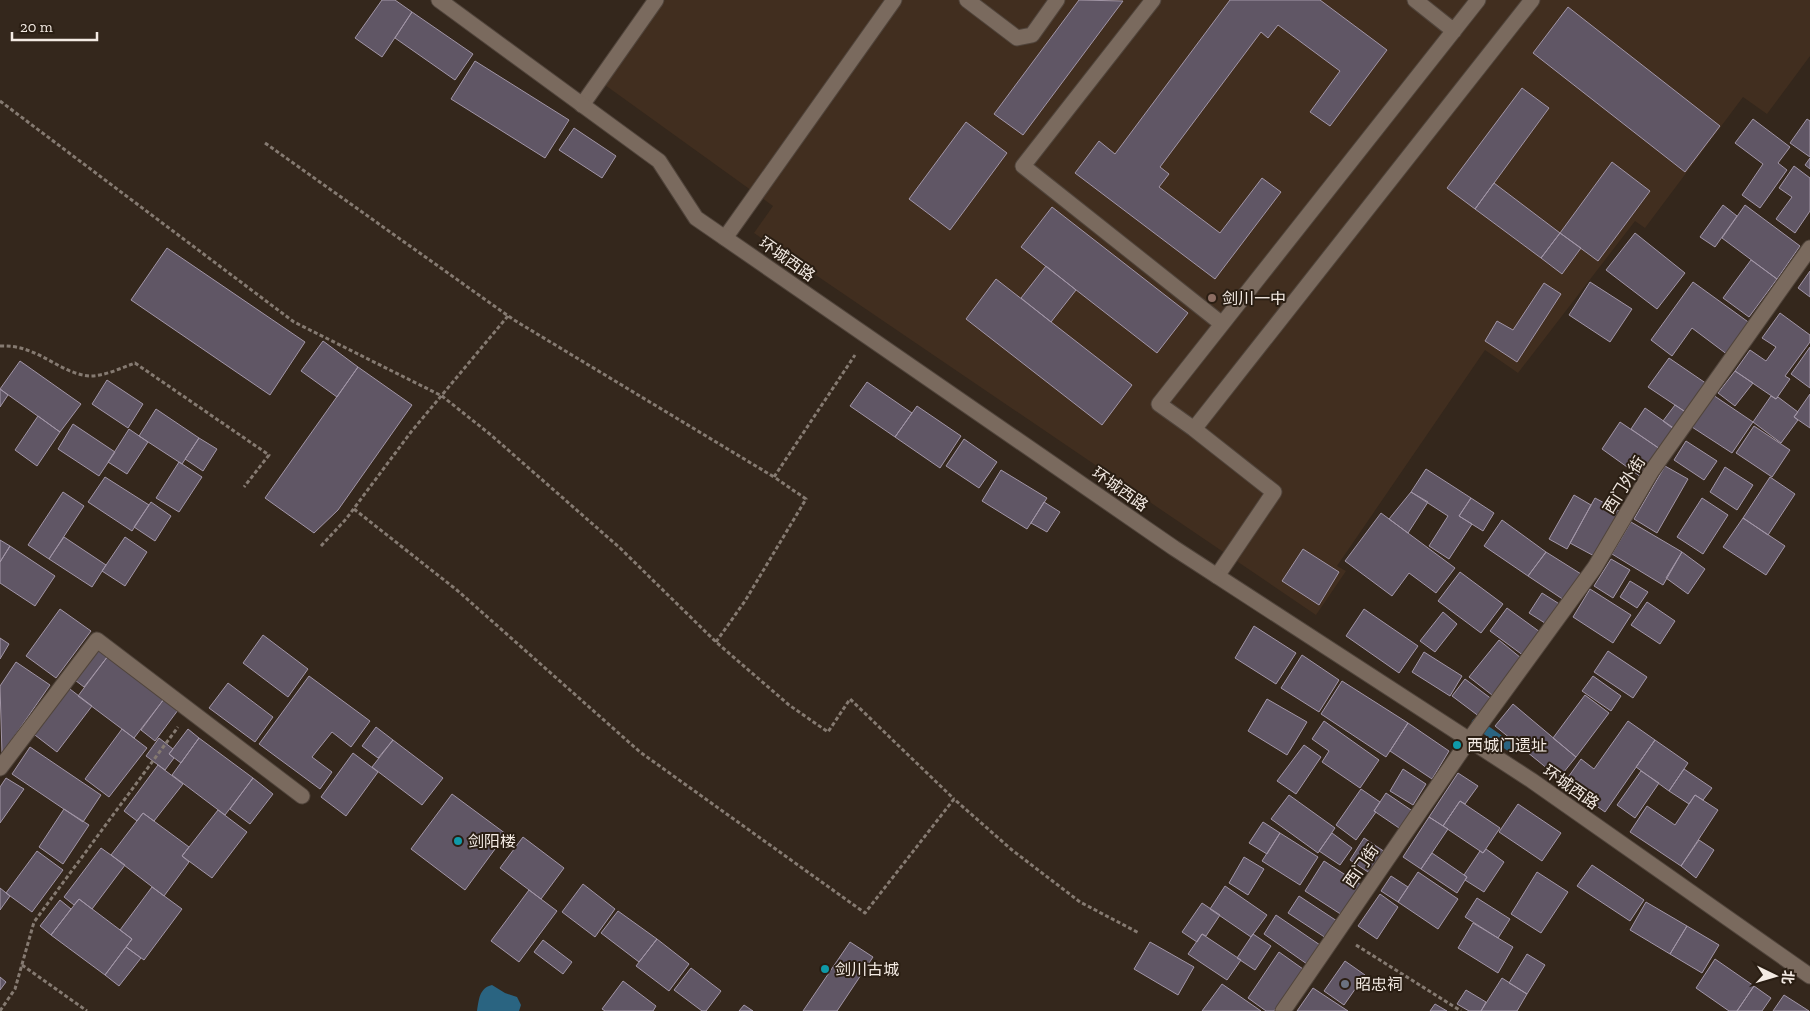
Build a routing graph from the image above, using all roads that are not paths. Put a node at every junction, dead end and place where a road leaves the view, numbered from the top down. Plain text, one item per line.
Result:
1 (439, 0) edge
2 (656, 0) edge
3 (894, 0) edge
4 (967, 0) edge
5 (1057, 0) edge
6 (1153, 0) edge
7 (1415, 0) edge
8 (1478, 0) edge
9 (1532, 0) edge
10 (1454, 30) junction
11 (582, 105) junction
12 (725, 238) junction
13 (1810, 248) edge
14 (1222, 324) junction
15 (1194, 429) junction
16 (1217, 576) junction
17 (1469, 740) junction
18 (0, 768) edge
19 (302, 796) dead end
20 (1810, 976) edge
21 (1283, 1011) edge

1 - 11 street, 环城西路
2 - 11 street
3 - 12 street
4 - 5 street
6 - 14 street
7 - 10 street
8 - 10 street
9 - 15 street
10 - 14 street
11 - 12 street, 环城西路
12 - 16 street, 环城西路
13 - 17 street, 西门外街
14 - 15 street
15 - 16 street
16 - 17 street, 环城西路
17 - 20 street, 环城西路
17 - 21 street, 西门街
18 - 19 street

